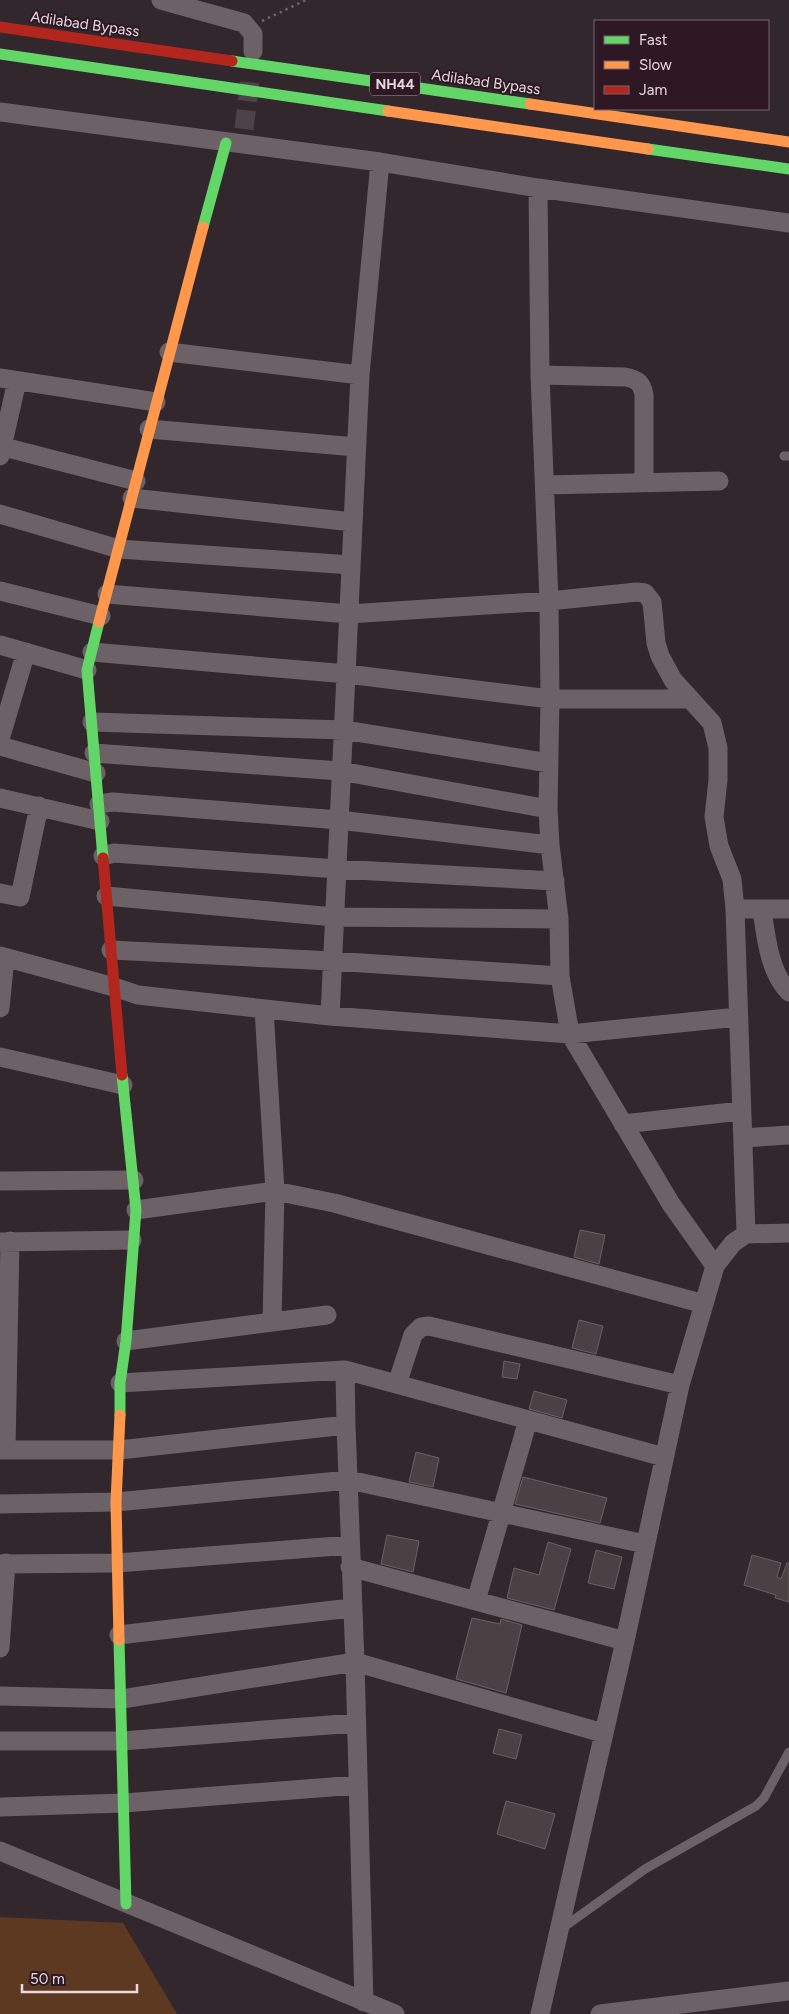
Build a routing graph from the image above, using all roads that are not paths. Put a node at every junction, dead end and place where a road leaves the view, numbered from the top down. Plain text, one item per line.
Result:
1 (161, 0) edge
2 (0, 27) edge
3 (253, 51) dead end
4 (0, 54) edge
5 (0, 112) edge
6 (237, 139) junction
7 (789, 142) edge
8 (380, 162) junction
9 (789, 169) edge
10 (538, 188) junction
11 (789, 223) edge
12 (169, 352) junction
13 (360, 375) junction
14 (540, 375) junction
15 (9, 380) edge
16 (156, 402) junction
17 (149, 430) junction
18 (356, 447) junction
19 (1, 450) edge
20 (719, 481) dead end
21 (644, 483) junction
22 (545, 485) junction
23 (134, 489) junction
24 (0, 514) edge
25 (353, 522) junction
26 (119, 548) junction
27 (351, 565) junction
28 (0, 590) edge
29 (107, 594) junction
30 (549, 601) junction
31 (349, 614) junction
32 (101, 616) junction
33 (0, 645) edge
34 (26, 652) junction
35 (90, 661) junction
36 (347, 674) junction
37 (550, 699) junction
38 (690, 699) junction
39 (92, 722) junction
40 (344, 730) junction
41 (0, 739) edge
42 (0, 746) edge
43 (94, 753) junction
44 (549, 762) junction
45 (340, 771) junction
46 (96, 773) junction
47 (0, 798) edge
48 (39, 806) junction
49 (548, 809) junction
50 (99, 813) junction
51 (339, 820) junction
52 (550, 845) junction
53 (103, 856) junction
54 (337, 869) junction
55 (555, 881) junction
56 (0, 893) edge
57 (106, 896) junction
58 (735, 909) junction
59 (789, 909) edge
60 (762, 910) junction
61 (334, 917) junction
62 (559, 919) junction
63 (111, 950) junction
64 (3, 957) edge
65 (332, 961) junction
66 (560, 976) junction
67 (114, 987) junction
68 (789, 992) edge
69 (0, 1008) edge
70 (264, 1009) junction
71 (330, 1016) junction
72 (738, 1017) junction
73 (570, 1034) junction
74 (0, 1057) edge
75 (123, 1085) junction
76 (741, 1111) junction
77 (623, 1124) junction
78 (789, 1135) edge
79 (743, 1138) junction
80 (134, 1180) junction
81 (0, 1181) edge
82 (275, 1191) junction
83 (136, 1210) junction
84 (789, 1233) edge
85 (746, 1234) junction
86 (132, 1240) junction
87 (5, 1241) edge
88 (715, 1266) junction
89 (5, 1288) edge
90 (704, 1304) junction
91 (327, 1315) dead end
92 (272, 1322) junction
93 (4, 1326) edge
94 (126, 1341) junction
95 (346, 1370) junction
96 (120, 1383) junction
97 (397, 1384) junction
98 (680, 1385) junction
99 (528, 1420) junction
100 (346, 1425) junction
101 (3, 1450) edge
102 (119, 1450) junction
103 (664, 1457) junction
104 (349, 1480) junction
105 (116, 1502) junction
106 (0, 1504) edge
107 (501, 1513) junction
108 (645, 1544) junction
109 (350, 1545) junction
110 (117, 1563) junction
111 (3, 1564) edge
112 (350, 1567) junction
113 (476, 1601) junction
114 (351, 1608) junction
115 (1, 1618) edge
116 (119, 1635) junction
117 (625, 1641) junction
118 (0, 1648) edge
119 (355, 1662) junction
120 (0, 1696) edge
121 (122, 1699) junction
122 (356, 1723) junction
123 (603, 1733) junction
124 (0, 1741) edge
125 (122, 1741) junction
126 (789, 1752) edge
127 (357, 1785) junction
128 (124, 1803) junction
129 (0, 1807) edge
130 (0, 1851) edge
131 (126, 1904) junction
132 (559, 1930) junction
133 (789, 1991) edge
134 (364, 2002) junction
135 (395, 2014) edge
136 (540, 2014) edge
137 (600, 2014) edge

1 - 3 street
2 - 7 main road, Adilabad Bypass / NH44
4 - 9 main road, NH44
5 - 6 street
6 - 8 street
6 - 12 main road
8 - 10 street
8 - 13 street
10 - 11 street
10 - 14 street
12 - 13 street
12 - 16 main road
13 - 18 street
14 - 21 street
14 - 22 street
15 - 16 street
15 - 19 street
16 - 17 main road
17 - 18 street
17 - 23 main road
18 - 25 street
19 - 23 street
20 - 21 street
21 - 22 street
22 - 30 street
23 - 25 street
23 - 26 main road
24 - 26 street
25 - 27 street
26 - 27 street
26 - 29 main road
27 - 31 street
28 - 32 street
29 - 31 street
29 - 32 main road
30 - 31 street
30 - 37 street
30 - 38 street
31 - 36 street
32 - 35 main road
33 - 34 street
34 - 35 street
34 - 41 street
35 - 36 street
35 - 39 main road
36 - 37 street
36 - 40 street
37 - 38 street
37 - 44 street
38 - 58 street
39 - 40 street
39 - 43 main road
40 - 44 street
40 - 45 street
42 - 46 street
43 - 45 street
43 - 46 main road
44 - 49 street
45 - 49 street
45 - 51 street
46 - 50 main road
47 - 48 street
48 - 50 street
48 - 56 street
49 - 52 street
50 - 51 street
50 - 53 main road
51 - 52 street
51 - 54 street
52 - 55 street
53 - 54 street
53 - 57 main road
54 - 55 street
54 - 61 street
55 - 62 street
57 - 61 street
57 - 63 main road
58 - 60 street
58 - 72 street
59 - 60 street
60 - 68 street
61 - 62 street
61 - 65 street
62 - 66 street
63 - 65 street
63 - 67 main road
64 - 67 street
64 - 69 street
65 - 66 street
65 - 71 street
66 - 73 street
67 - 70 street
67 - 75 main road
70 - 71 street
70 - 82 street
71 - 73 street
72 - 73 street
72 - 76 street
73 - 77 street
74 - 75 street
75 - 80 main road
76 - 77 street
76 - 79 street
77 - 88 street
78 - 79 street
79 - 85 street
80 - 81 street
80 - 83 main road
82 - 83 street
82 - 90 street
82 - 92 street
83 - 86 main road
84 - 85 street
85 - 88 street
86 - 87 street
86 - 94 main road
87 - 89 street
88 - 90 street
89 - 93 street
90 - 98 street
91 - 92 street
92 - 94 street
93 - 101 street
94 - 96 main road
95 - 96 street
95 - 97 street
95 - 100 street
96 - 102 main road
97 - 98 street
97 - 99 street
98 - 103 street
99 - 103 street
99 - 107 street
100 - 102 street
100 - 104 street
101 - 102 street
102 - 105 main road
103 - 108 street
104 - 105 street
104 - 107 street
104 - 109 street
105 - 106 street
105 - 110 main road
107 - 108 street
107 - 113 street
108 - 117 street
109 - 110 street
109 - 112 street
110 - 111 street
110 - 116 main road
111 - 115 street
112 - 113 street
112 - 114 street
113 - 117 street
114 - 116 street
114 - 119 street
115 - 118 street
116 - 121 main road
117 - 123 street
119 - 121 street
119 - 122 street
119 - 123 street
120 - 121 street
121 - 125 main road
122 - 125 street
122 - 127 street
123 - 132 street
124 - 125 street
125 - 128 main road
126 - 132 lane
127 - 128 street
127 - 134 street
128 - 129 street
128 - 131 main road
130 - 131 street
131 - 134 street
132 - 136 street
133 - 137 street
134 - 135 street

